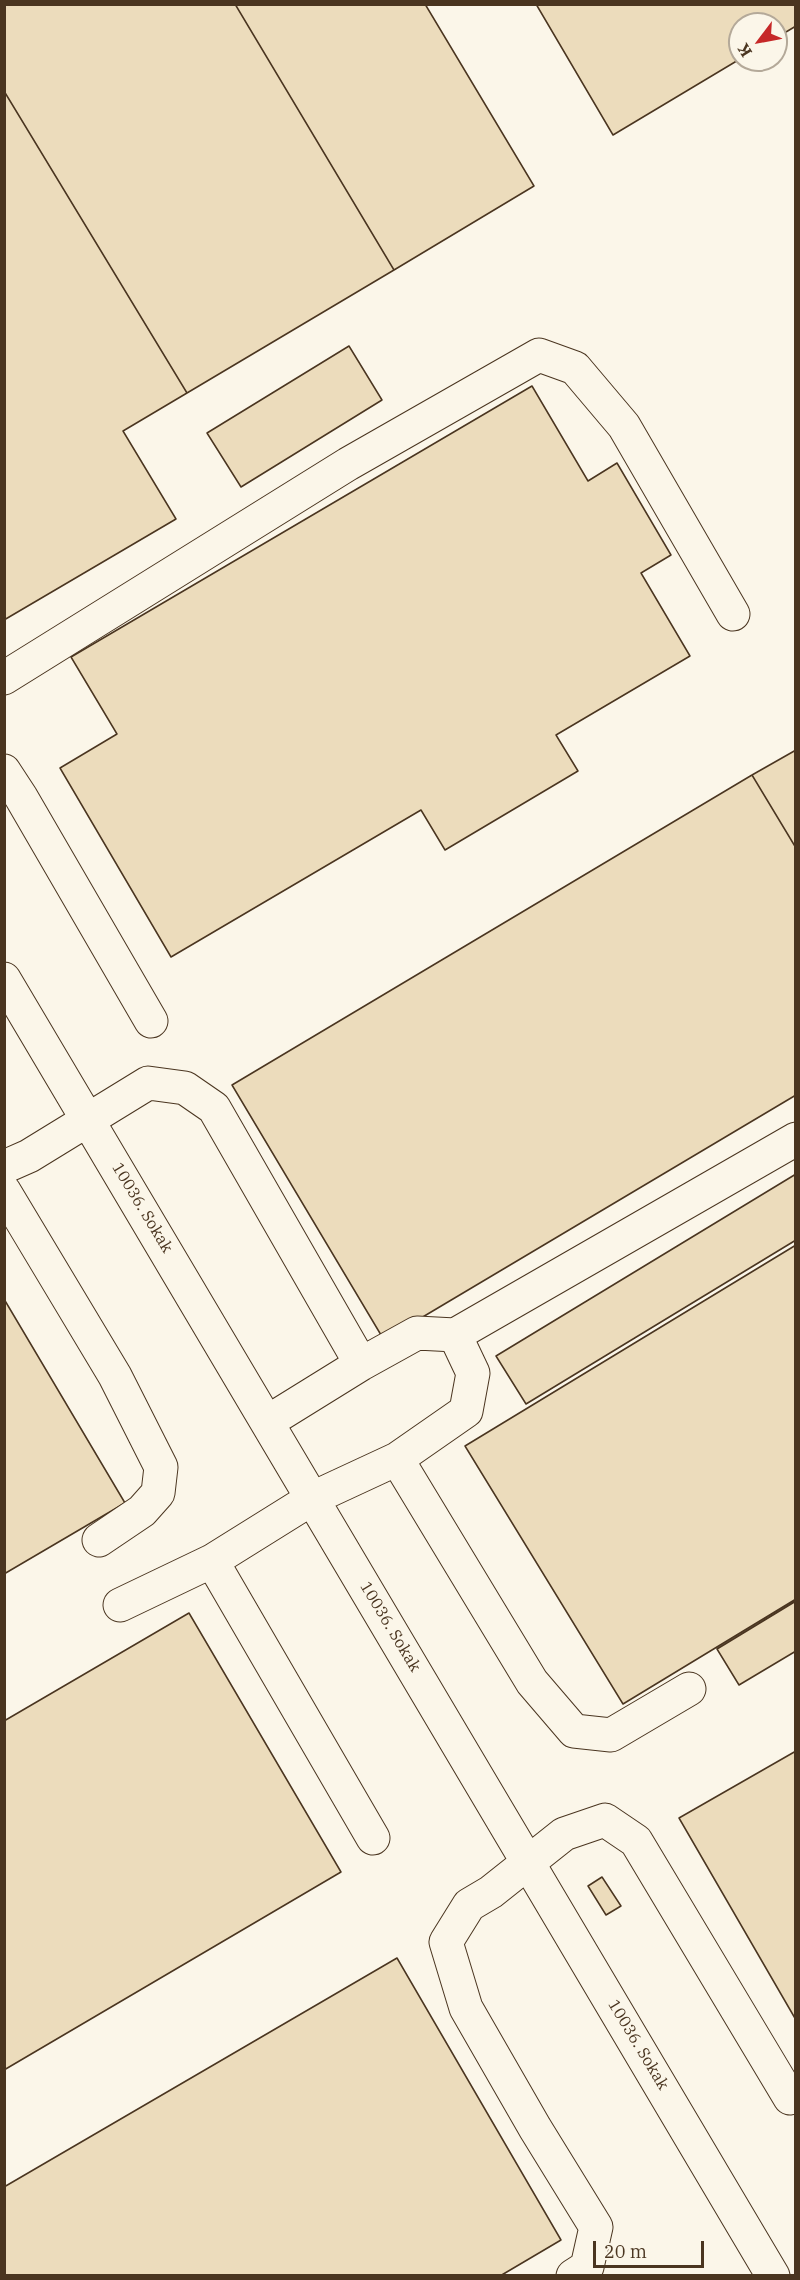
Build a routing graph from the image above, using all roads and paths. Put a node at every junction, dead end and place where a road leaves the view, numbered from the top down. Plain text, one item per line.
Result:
1 (733, 614) dead end
2 (4, 678) edge
3 (4, 771) edge
4 (4, 979) edge
5 (151, 1021) dead end
6 (90, 1119) junction
7 (795, 1139) edge
8 (4, 1167) edge
9 (4, 1191) edge
10 (455, 1335) junction
11 (361, 1364) junction
12 (269, 1421) junction
13 (397, 1459) junction
14 (313, 1498) junction
15 (99, 1540) dead end
16 (212, 1561) junction
17 (120, 1605) dead end
18 (689, 1689) dead end
19 (373, 1838) dead end
20 (529, 1862) junction
21 (790, 2098) dead end
22 (573, 2276) edge
23 (773, 2276) edge

1 - 2 street
3 - 5 street
4 - 6 street, 10036. Sokak
6 - 8 street
6 - 11 street
6 - 12 street, 10036. Sokak
7 - 10 street
9 - 15 street
10 - 11 street
10 - 13 street
11 - 12 street
12 - 14 street, 10036. Sokak
13 - 14 street
13 - 18 street
14 - 16 street
14 - 20 street, 10036. Sokak
16 - 17 street
16 - 19 street
20 - 21 street
20 - 22 street
20 - 23 street, 10036. Sokak

